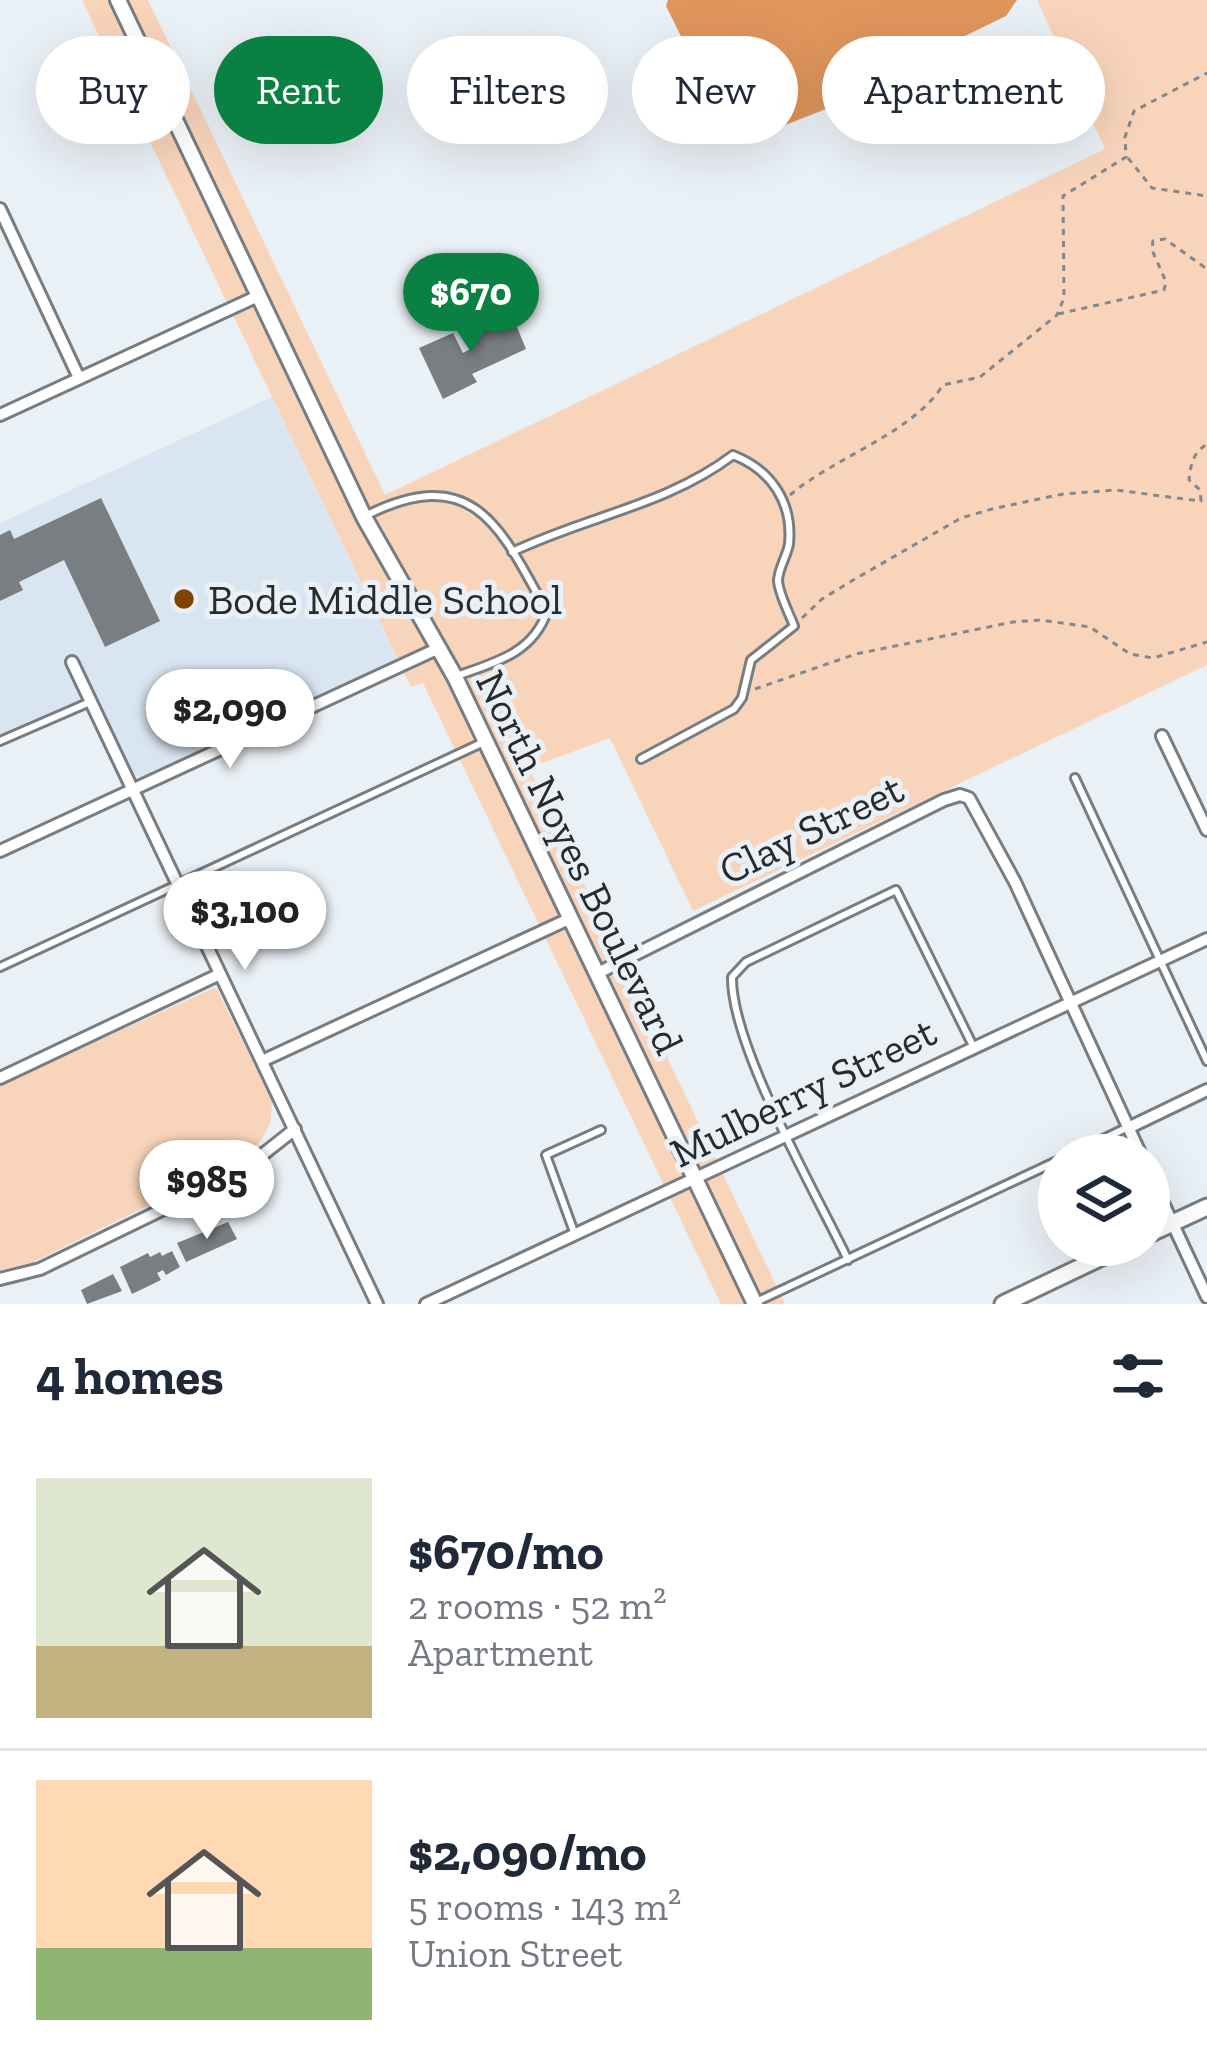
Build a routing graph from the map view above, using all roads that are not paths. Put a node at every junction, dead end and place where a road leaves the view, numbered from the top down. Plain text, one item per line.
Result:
1 (118, 0) edge
2 (0, 209) edge
3 (258, 296) junction
4 (79, 378) junction
5 (0, 415) edge
6 (364, 517) junction
7 (512, 552) junction
8 (439, 648) junction
9 (71, 662) dead end
10 (455, 677) junction
11 (91, 702) junction
12 (1162, 736) dead end
13 (0, 741) edge
14 (486, 741) junction
15 (641, 759) dead end
16 (1075, 778) dead end
17 (133, 789) junction
18 (1207, 830) edge
19 (0, 851) edge
20 (178, 885) junction
21 (571, 918) junction
22 (1207, 939) edge
23 (1160, 960) junction
24 (0, 967) edge
25 (598, 973) junction
26 (220, 974) junction
27 (1070, 1001) junction
28 (974, 1048) junction
29 (262, 1061) junction
30 (1207, 1061) edge
31 (0, 1078) edge
32 (1207, 1090) edge
33 (1128, 1128) junction
34 (295, 1129) junction
35 (601, 1130) dead end
36 (1115, 1134) edge
37 (1131, 1134) edge
38 (789, 1136) junction
39 (1038, 1170) edge
40 (696, 1180) junction
41 (1207, 1207) edge
42 (1170, 1219) edge
43 (1172, 1223) junction
44 (575, 1235) junction
45 (848, 1259) junction
46 (1083, 1266) edge
47 (0, 1279) edge
48 (1207, 1297) edge
49 (376, 1304) edge
50 (426, 1304) edge
51 (754, 1304) edge
52 (1003, 1304) edge

1 - 3 street, North Noyes Boulevard
2 - 4 street
3 - 4 street
3 - 6 street, North Noyes Boulevard
4 - 5 street
6 - 7 lane
6 - 8 street, North Noyes Boulevard
7 - 10 lane
7 - 15 lane
8 - 10 street, North Noyes Boulevard
8 - 17 street
9 - 11 street
10 - 14 street, North Noyes Boulevard
11 - 13 lane
11 - 17 street
12 - 18 street
14 - 20 lane
14 - 21 street, North Noyes Boulevard
16 - 23 lane
17 - 19 street
17 - 20 street
20 - 24 lane
20 - 26 street
21 - 25 street, North Noyes Boulevard
21 - 29 street
22 - 23 street, Mulberry Street
23 - 27 street, Mulberry Street
23 - 30 lane
25 - 27 street, Clay Street
25 - 40 street, North Noyes Boulevard
26 - 29 street
26 - 31 street
27 - 28 street, Mulberry Street
27 - 33 street
28 - 38 street, Mulberry Street
28 - 38 lane
29 - 34 street
32 - 33 street
33 - 36 lane
33 - 37 street
34 - 47 street
34 - 49 street
35 - 44 lane
38 - 40 street, Mulberry Street
38 - 45 lane
39 - 45 lane
40 - 44 street, Mulberry Street
40 - 51 street, North Noyes Boulevard
41 - 43 main road
42 - 43 street
43 - 48 street
44 - 50 street, Mulberry Street
45 - 51 lane
46 - 52 main road

